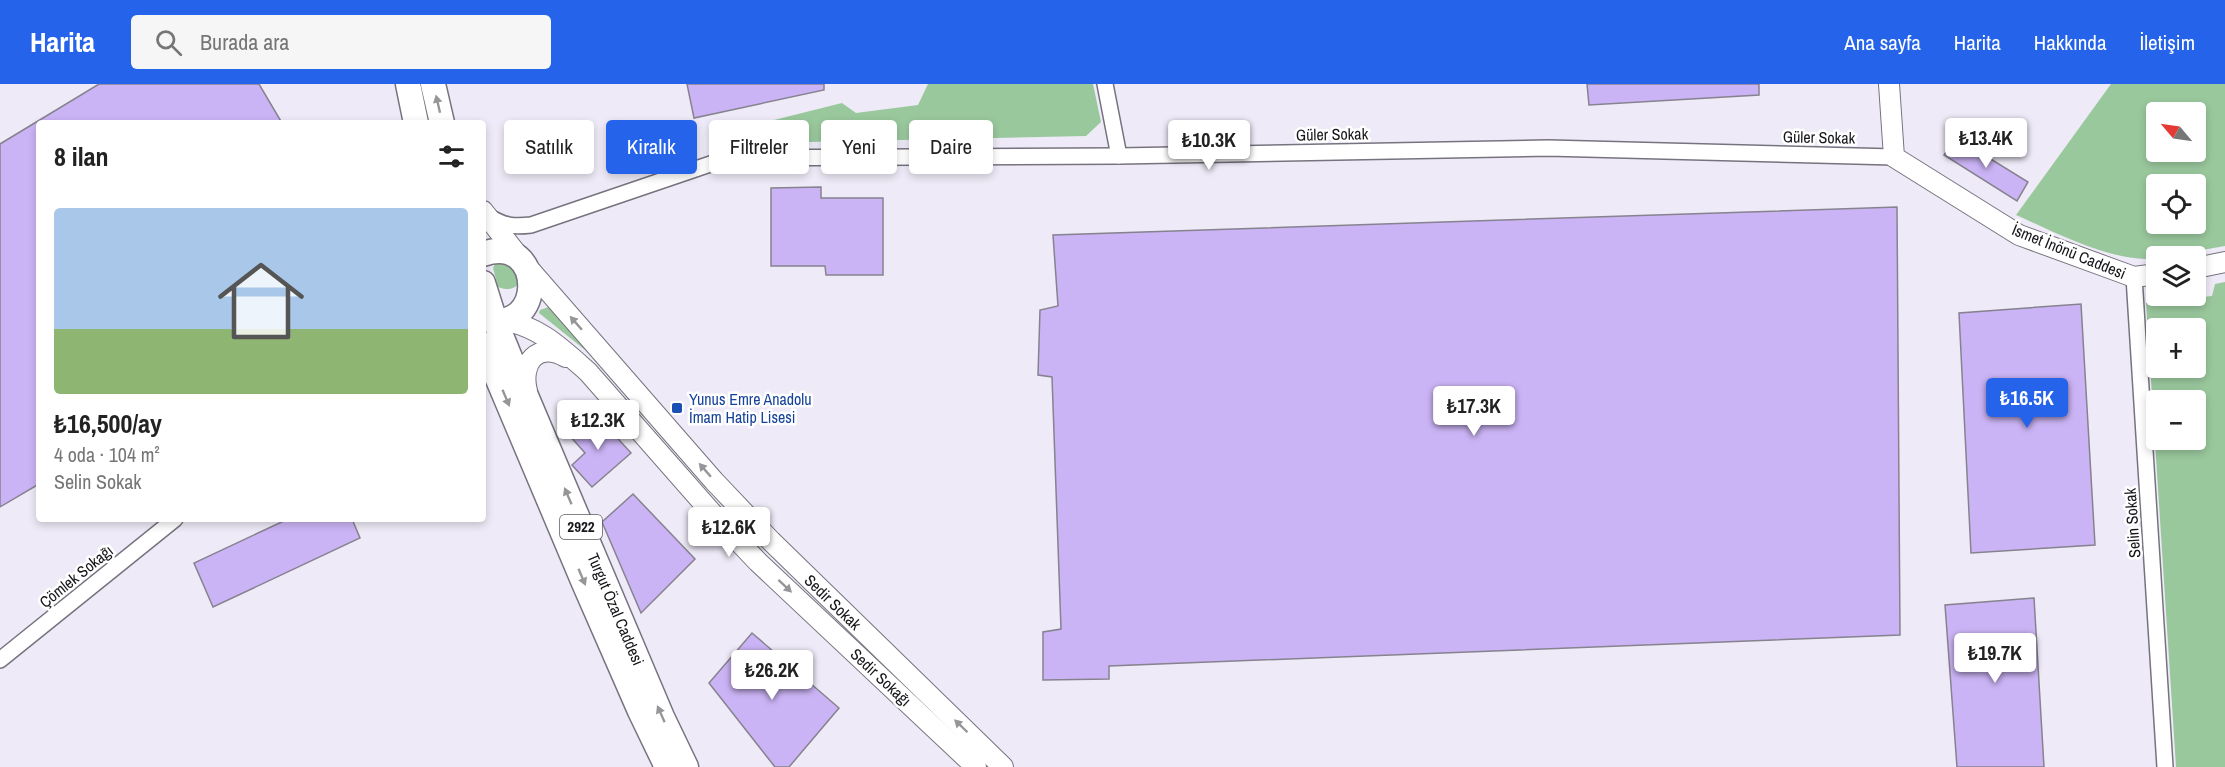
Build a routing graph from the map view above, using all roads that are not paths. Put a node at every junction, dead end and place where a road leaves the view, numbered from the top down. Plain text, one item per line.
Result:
1 (408, 84) edge
2 (434, 84) edge
3 (1105, 84) edge
4 (1889, 84) edge
5 (415, 120) edge
6 (441, 120) edge
7 (1119, 156) junction
8 (1893, 157) junction
9 (486, 214) edge
10 (486, 215) edge
11 (531, 225) junction
12 (506, 240) junction
13 (486, 251) edge
14 (486, 252) edge
15 (523, 262) junction
16 (2225, 262) edge
17 (2206, 266) edge
18 (2146, 275) edge
19 (2134, 277) junction
20 (486, 289) edge
21 (501, 319) edge
22 (489, 346) edge
23 (588, 372) junction
24 (531, 409) junction
25 (171, 522) edge
26 (0, 660) edge
27 (667, 767) edge
28 (686, 767) edge
29 (976, 767) edge
30 (1003, 767) edge
31 (2165, 767) edge

1 - 5 main road
6 -> 2 main road
3 - 7 street
4 - 8 street
7 - 8 street, Güler Sokak
7 - 11 street, Güler Sokak
8 - 19 street, İsmet İnönü Caddesi
9 - 11 street
10 - 12 street, Sedir Sokak
11 - 12 street
11 - 15 street
12 - 13 street
12 - 15 street, Sedir Sokak
14 - 15 main road
15 - 21 main road
30 -> 15 street, Sedir Sokak
16 - 17 street
18 - 19 street, İsmet İnönü Caddesi
19 - 31 street, Selin Sokak
20 - 21 main road, Turgut Özal Caddesi / 2922
21 - 22 main road, Turgut Özal Caddesi / 2922
21 - 23 street, Sedir Sokağı
22 - 24 main road, Turgut Özal Caddesi / 2922
22 -> 27 main road
23 - 24 street
23 -> 29 street, Sedir Sokağı
28 -> 24 main road, Turgut Özal Caddesi / 2922
25 - 26 street, Çömlek Sokağı

